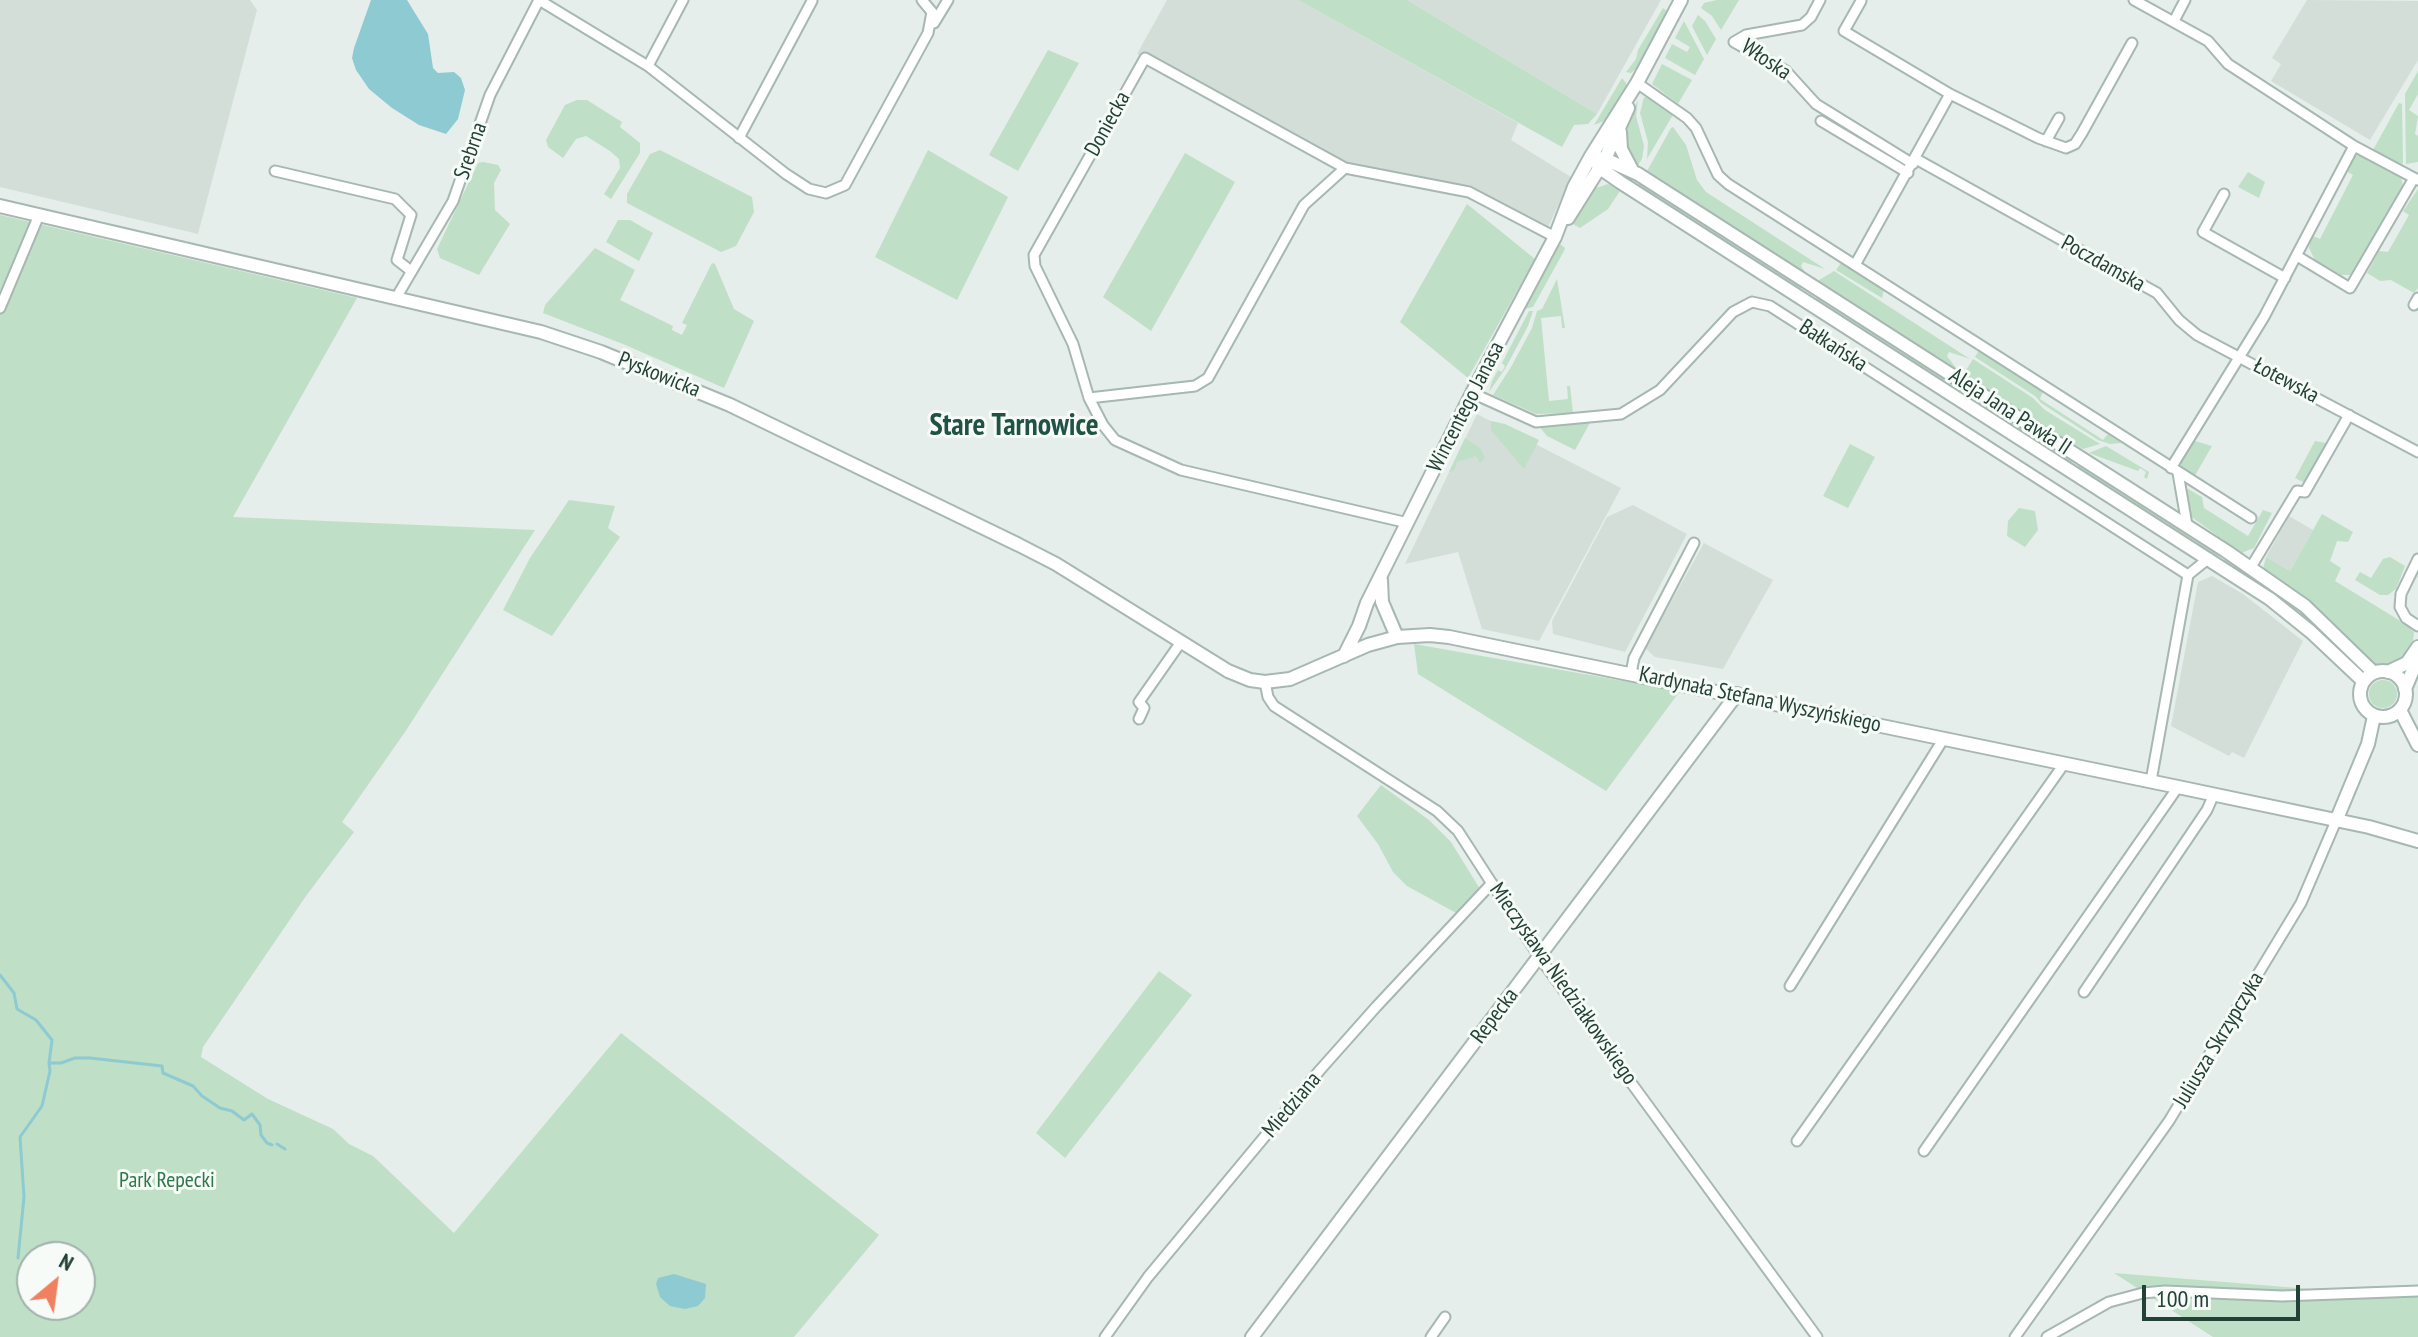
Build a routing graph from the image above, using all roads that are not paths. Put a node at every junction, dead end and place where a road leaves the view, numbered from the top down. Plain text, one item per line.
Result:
1 (539, 0) edge
2 (683, 0) edge
3 (922, 0) edge
4 (948, 0) edge
5 (1681, 0) edge
6 (1820, 0) edge
7 (2134, 0) edge
8 (2185, 0) edge
9 (812, 1) edge
10 (1861, 1) edge
11 (2174, 21) junction
12 (928, 33) junction
13 (2132, 43) dead end
14 (648, 66) junction
15 (1637, 83) junction
16 (1950, 94) junction
17 (2059, 118) dead end
18 (1821, 121) dead end
19 (1620, 128) junction
20 (739, 138) junction
21 (2046, 141) junction
22 (2354, 146) junction
23 (1591, 156) junction
24 (1602, 163) junction
25 (1912, 165) junction
26 (1345, 168) junction
27 (1632, 170) junction
28 (275, 171) dead end
29 (2416, 179) edge
30 (1620, 182) junction
31 (1589, 186) junction
32 (2224, 194) dead end
33 (0, 206) edge
34 (39, 215) junction
35 (2051, 235) joint
36 (1555, 237) junction
37 (2297, 256) junction
38 (1855, 265) junction
39 (411, 271) junction
40 (2285, 278) junction
41 (396, 298) junction
42 (0, 308) edge
43 (2241, 357) junction
44 (1472, 393) junction
45 (1089, 398) junction
46 (2349, 415) junction
47 (2418, 452) edge
48 (2174, 470) junction
49 (2251, 518) dead end
50 (1408, 523) junction
51 (2187, 525) junction
52 (1694, 543) dead end
53 (2209, 558) junction
54 (2418, 559) edge
55 (2251, 567) junction
56 (2188, 575) junction
57 (1381, 578) junction
58 (1359, 626) junction
59 (2418, 626) edge
60 (1397, 637) junction
61 (1181, 642) junction
62 (1368, 645) junction
63 (2418, 647) edge
64 (1344, 656) junction
65 (2418, 658) edge
66 (2388, 672) junction
67 (1631, 673) junction
68 (2368, 677) junction
69 (1265, 682) junction
70 (2405, 689) junction
71 (1737, 694) junction
72 (2400, 710) junction
73 (2374, 716) junction
74 (1139, 719) dead end
75 (1944, 738) junction
76 (2418, 745) edge
77 (2064, 764) junction
78 (2151, 781) junction
79 (2178, 787) junction
80 (2214, 794) junction
81 (2336, 821) junction
82 (2418, 841) edge
83 (1492, 883) junction
84 (1540, 958) junction
85 (1790, 986) dead end
86 (2084, 992) dead end
87 (1797, 1141) dead end
88 (1924, 1151) dead end
89 (2418, 1291) edge
90 (1445, 1317) dead end
91 (1105, 1337) edge
92 (1252, 1337) edge
93 (1431, 1337) edge
94 (1817, 1337) edge
95 (2015, 1337) edge
96 (2047, 1337) edge

1 - 14 street, Srebrna
1 - 39 street, Srebrna
2 - 14 street
3 - 12 street
4 - 12 street, Srebrna
5 - 15 street, Wincentego Janasa
6 - 25 street, Włoska
7 - 11 street
8 - 11 street
9 - 20 street
10 - 16 street
11 - 22 street
12 - 20 street, Srebrna
13 - 21 street
14 - 20 street, Srebrna
15 - 19 street, Wincentego Janasa
15 - 23 street, Wincentego Janasa
15 - 38 street
16 - 21 street
16 - 25 street
17 - 21 street
18 - 25 street, Włoska
19 - 24 street, Wincentego Janasa
19 - 27 street
22 - 29 street
22 - 37 street, Łotewska
23 - 24 street, Aleja Jana Pawła II
23 - 36 street, Wincentego Janasa
24 - 27 street, Aleja Jana Pawła II
24 - 30 street, Aleja Jana Pawła II
24 - 31 street, Wincentego Janasa
25 - 35 street, Włoska
25 - 38 street
26 - 36 street, Doniecka
26 - 45 street
26 - 45 street, Doniecka
27 - 51 street, Aleja Jana Pawła II
28 - 39 street
29 - 37 street
30 - 31 street
30 - 53 street, Aleja Jana Pawła II
31 - 36 street, Wincentego Janasa
32 - 40 street
33 - 34 street, Pyskowicka
34 - 41 street, Pyskowicka
34 - 42 street
35 - 43 street, Poczdamska
36 - 44 street, Wincentego Janasa
37 - 40 street, Łotewska
38 - 48 street
39 - 41 street, Srebrna
40 - 43 street, Łotewska
41 - 61 street, Pyskowicka
43 - 46 street, Łotewska
43 - 48 street
44 - 50 street, Wincentego Janasa
44 - 56 street, Bałkańska
45 - 50 street, Doniecka
46 - 47 street, Łotewska
46 - 55 street
48 - 49 street
48 - 51 street
50 - 57 street, Wincentego Janasa
51 - 55 street, Aleja Jana Pawła II
52 - 67 street
53 - 56 street
53 - 68 street, Aleja Jana Pawła II
54 - 59 street
55 - 68 street, Aleja Jana Pawła II
56 - 78 street
57 - 58 street, Wincentego Janasa
57 - 60 street
58 - 62 street
58 - 64 street, Wincentego Janasa
60 - 62 street, Kardynała Stefana Wyszyńskiego
60 - 67 street, Kardynała Stefana Wyszyńskiego
61 - 69 street, Pyskowicka
61 - 74 street
62 - 64 street, Kardynała Stefana Wyszyńskiego
63 - 66 street
64 - 69 street, Kardynała Stefana Wyszyńskiego
65 - 70 street
66 - 68 street
66 - 70 street
67 - 71 street, Kardynała Stefana Wyszyńskiego
68 - 73 street
69 - 83 street, Mieczysława Niedziałkowskiego
70 - 72 street
71 - 75 street, Kardynała Stefana Wyszyńskiego
71 - 84 street, Repecka
72 - 73 street
72 - 76 street
73 - 81 street, Juliusza Skrzypczyka
75 - 77 street, Kardynała Stefana Wyszyńskiego
75 - 85 street
77 - 78 street, Kardynała Stefana Wyszyńskiego
77 - 87 street
78 - 79 street, Kardynała Stefana Wyszyńskiego
79 - 80 street, Kardynała Stefana Wyszyńskiego
79 - 88 street
80 - 81 street, Kardynała Stefana Wyszyńskiego
80 - 86 street
81 - 82 street, Kardynała Stefana Wyszyńskiego
81 - 95 street, Juliusza Skrzypczyka
83 - 84 street, Mieczysława Niedziałkowskiego
83 - 91 street, Miedziana
84 - 92 street, Repecka
84 - 94 street, Mieczysława Niedziałkowskiego
89 - 96 street
90 - 93 street

